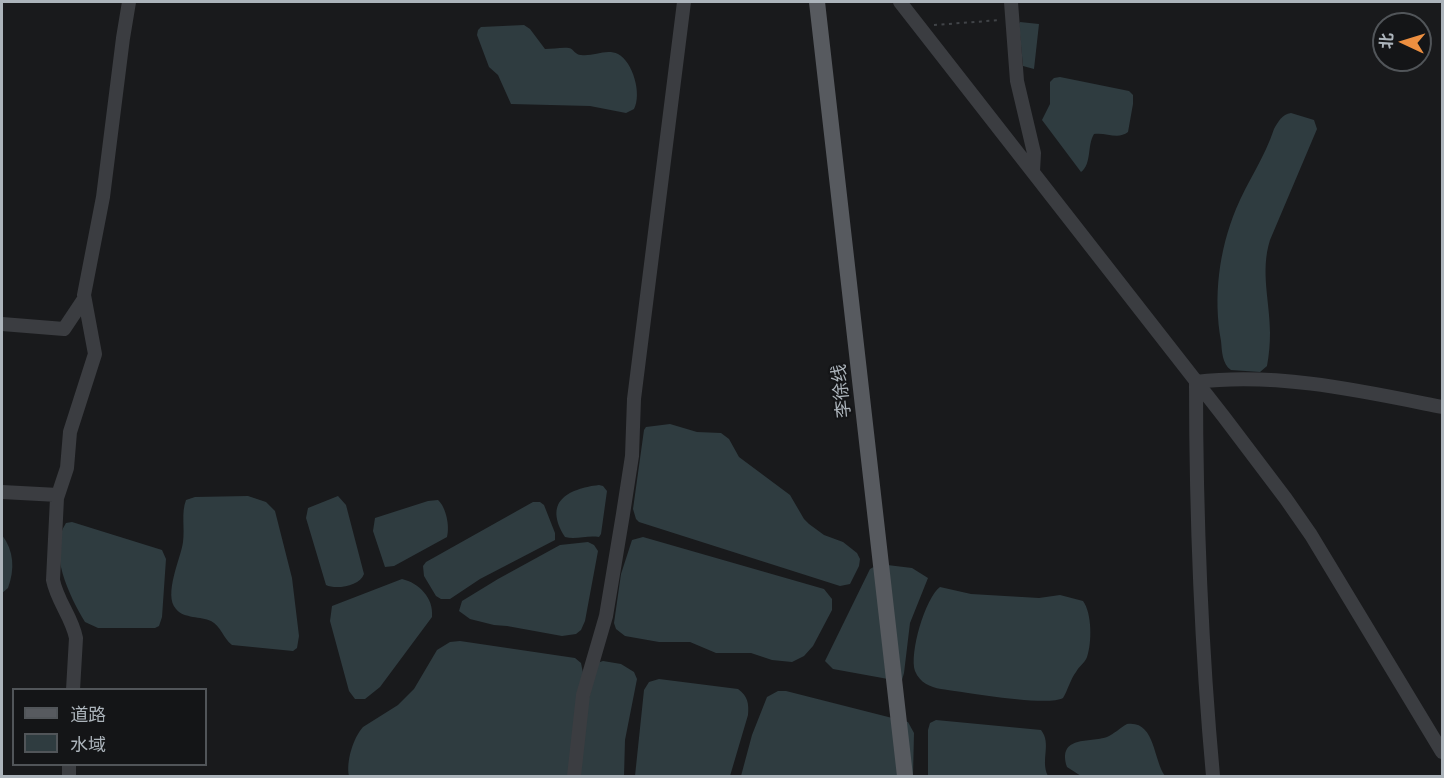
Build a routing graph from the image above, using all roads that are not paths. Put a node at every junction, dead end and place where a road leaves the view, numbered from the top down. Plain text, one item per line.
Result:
1 (129, 2) edge
2 (684, 2) edge
3 (817, 2) edge
4 (900, 2) edge
5 (1011, 2) edge
6 (1033, 171) junction
7 (84, 299) junction
8 (2, 324) edge
9 (1196, 382) junction
10 (1443, 407) edge
11 (2, 492) edge
12 (58, 495) junction
13 (73, 688) edge
14 (1443, 752) edge
15 (574, 777) edge
16 (905, 777) edge
17 (1213, 777) edge

1 - 7 street
2 - 15 street
3 - 16 main road, 李徐线
4 - 6 street
5 - 6 street
6 - 9 street
7 - 8 street
7 - 12 street
9 - 10 street
9 - 14 street
9 - 17 street
11 - 12 street
12 - 13 street

